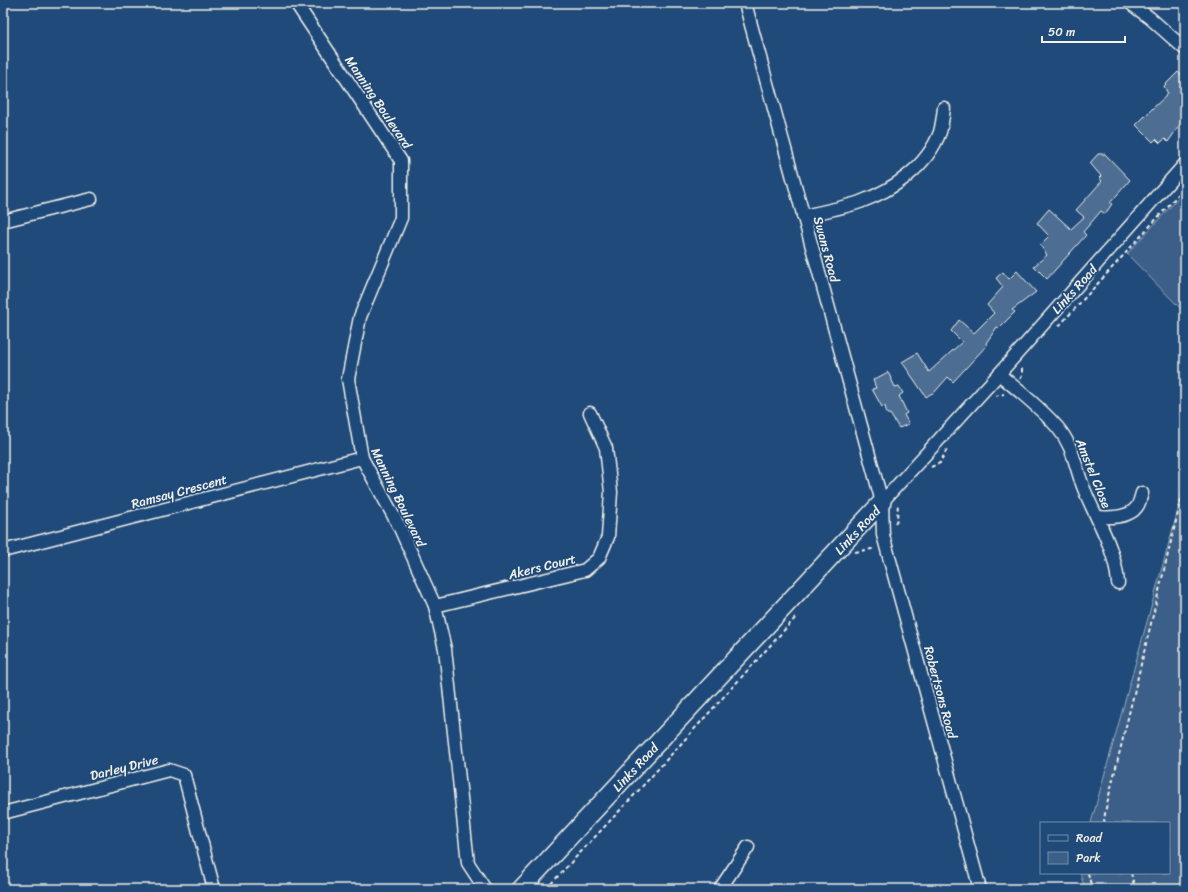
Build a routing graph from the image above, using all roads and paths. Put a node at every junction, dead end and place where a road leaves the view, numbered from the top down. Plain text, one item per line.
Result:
1 (296, 3) edge
2 (745, 3) edge
3 (1130, 3) edge
4 (1185, 49) edge
5 (944, 108) dead end
6 (1185, 164) edge
7 (1185, 186) edge
8 (90, 199) dead end
9 (804, 216) junction
10 (3, 221) edge
11 (1057, 327) dead end
12 (1022, 365) dead end
13 (999, 374) junction
14 (1014, 386) junction
15 (992, 397) dead end
16 (590, 413) dead end
17 (948, 444) dead end
18 (362, 458) junction
19 (930, 467) dead end
20 (1185, 484) edge
21 (1142, 493) dead end
22 (902, 498) dead end
23 (882, 502) junction
24 (1097, 517) junction
25 (883, 535) junction
26 (3, 551) edge
27 (855, 552) dead end
28 (1118, 583) dead end
29 (435, 606) junction
30 (797, 616) dead end
31 (3, 813) edge
32 (1104, 822) edge
33 (748, 847) dead end
34 (1088, 874) edge
35 (1131, 874) edge
36 (214, 889) edge
37 (485, 889) edge
38 (521, 889) edge
39 (546, 889) edge
40 (720, 889) edge
41 (980, 889) edge
42 (1092, 889) edge
43 (1135, 889) edge

1 - 18 street, Manning Boulevard
2 - 9 street, Swans Road
3 - 4 street
5 - 9 street
6 - 13 street, Links Road
7 - 11 path
8 - 10 street
9 - 23 street, Swans Road
12 - 14 path
13 - 14 street, Amstel Close
13 - 23 street, Links Road
14 - 15 path
14 - 24 street, Amstel Close
16 - 29 street, Akers Court
17 - 19 path
18 - 26 street, Ramsay Crescent
18 - 29 street, Manning Boulevard
20 - 32 path
21 - 24 street
22 - 25 path
23 - 25 street, Robertsons Road
23 - 38 street, Links Road
24 - 28 street, Amstel Close
25 - 27 path
25 - 41 street, Robertsons Road
29 - 37 street, Manning Boulevard
30 - 39 path
31 - 36 street, Darley Drive
33 - 40 street
34 - 42 path
35 - 43 path

